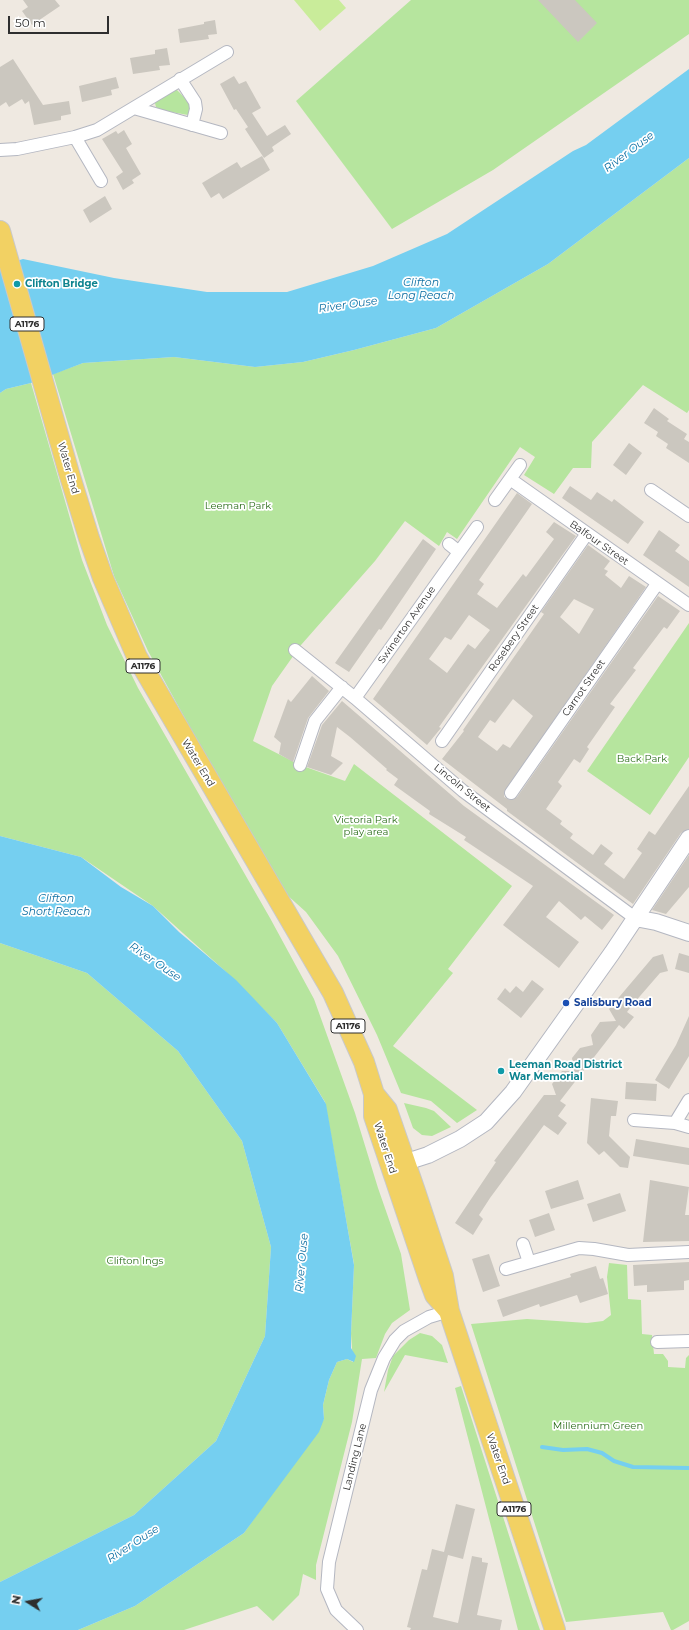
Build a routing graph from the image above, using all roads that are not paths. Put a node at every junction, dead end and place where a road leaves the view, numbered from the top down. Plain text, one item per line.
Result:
1 (227, 52) dead end
2 (180, 79) junction
3 (134, 108) junction
4 (192, 125) junction
5 (221, 133) dead end
6 (75, 137) junction
7 (0, 150) edge
8 (101, 181) dead end
9 (0, 231) edge
10 (520, 465) dead end
11 (510, 479) junction
12 (651, 490) dead end
13 (495, 500) dead end
14 (689, 516) edge
15 (477, 527) dead end
16 (586, 535) junction
17 (657, 584) junction
18 (689, 605) edge
19 (295, 650) dead end
20 (342, 687) junction
21 (355, 698) junction
22 (442, 742) dead end
23 (300, 765) dead end
24 (511, 793) dead end
25 (689, 838) edge
26 (635, 918) junction
27 (689, 932) edge
28 (689, 1100) edge
29 (634, 1120) dead end
30 (675, 1123) junction
31 (689, 1127) edge
32 (398, 1165) junction
33 (523, 1244) dead end
34 (689, 1252) edge
35 (529, 1262) junction
36 (506, 1269) dead end
37 (449, 1311) junction
38 (689, 1341) edge
39 (657, 1342) dead end
40 (357, 1630) edge
41 (555, 1630) edge

1 - 2 street
2 - 3 street
2 - 4 street
3 - 4 street
3 - 6 street
4 - 5 street
6 - 7 street
6 - 8 street
9 - 32 main road, Water End / A1176
10 - 11 street
11 - 13 street
11 - 16 street, Balfour Street
12 - 14 street
15 - 21 street, Swinerton Avenue
16 - 17 street, Balfour Street
16 - 22 street, Rosebery Street
17 - 18 street, Balfour Street
17 - 24 street, Carnot Street
19 - 20 street, Lincoln Street
20 - 21 street, Lincoln Street
20 - 23 street
21 - 26 street, Lincoln Street
25 - 26 street
26 - 27 street
26 - 32 street
28 - 30 street
29 - 30 street
30 - 31 street
32 - 37 main road, Water End / A1176
33 - 35 street
34 - 35 street
35 - 36 street
37 - 40 street, Landing Lane
37 - 41 main road, Water End / A1176
38 - 39 street

